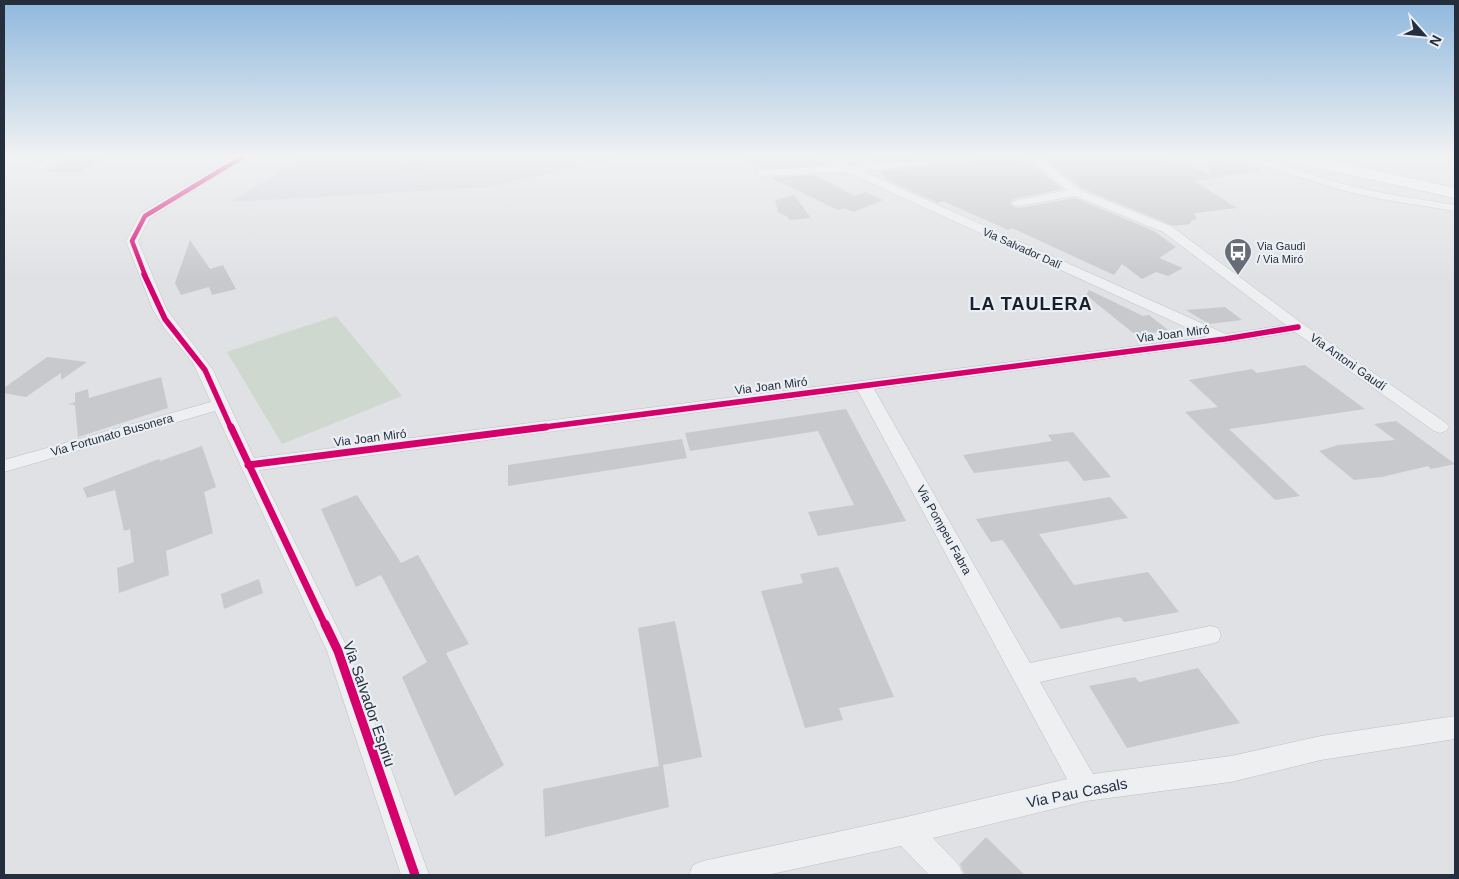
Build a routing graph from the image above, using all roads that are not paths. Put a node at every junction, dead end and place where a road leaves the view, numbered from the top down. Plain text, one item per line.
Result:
1 (174, 197) edge
2 (908, 197) edge
3 (1050, 197) edge
4 (1089, 197) edge
5 (1386, 197) edge
6 (1018, 203) dead end
7 (1455, 208) edge
8 (1298, 327) junction
9 (1225, 339) junction
10 (863, 385) junction
11 (221, 404) junction
12 (1440, 427) dead end
13 (248, 465) junction
14 (4, 466) edge
15 (1210, 635) dead end
16 (1024, 675) junction
17 (1455, 728) edge
18 (1086, 788) junction
19 (906, 831) junction
20 (415, 875) edge
21 (703, 875) edge
22 (949, 875) edge

1 - 11 street, Via Salvador Espriu
2 - 9 street, Via Salvador Dalí
3 - 6 street
4 - 8 street, Via Antoni Gaudí
5 - 7 street
8 - 9 street, Via Joan Miró
8 - 12 street, Via Antoni Gaudí
9 - 10 street, Via Joan Miró
10 - 13 street, Via Joan Miró
10 - 16 street, Via Pompeu Fabra
11 - 13 street, Via Salvador Espriu
11 - 14 street, Via Fortunato Busonera
13 - 20 street, Via Salvador Espriu
15 - 16 street
16 - 18 street, Via Pompeu Fabra
17 - 18 street, Via Pau Casals
18 - 19 street, Via Pau Casals
19 - 21 street, Via Pau Casals
19 - 22 street

